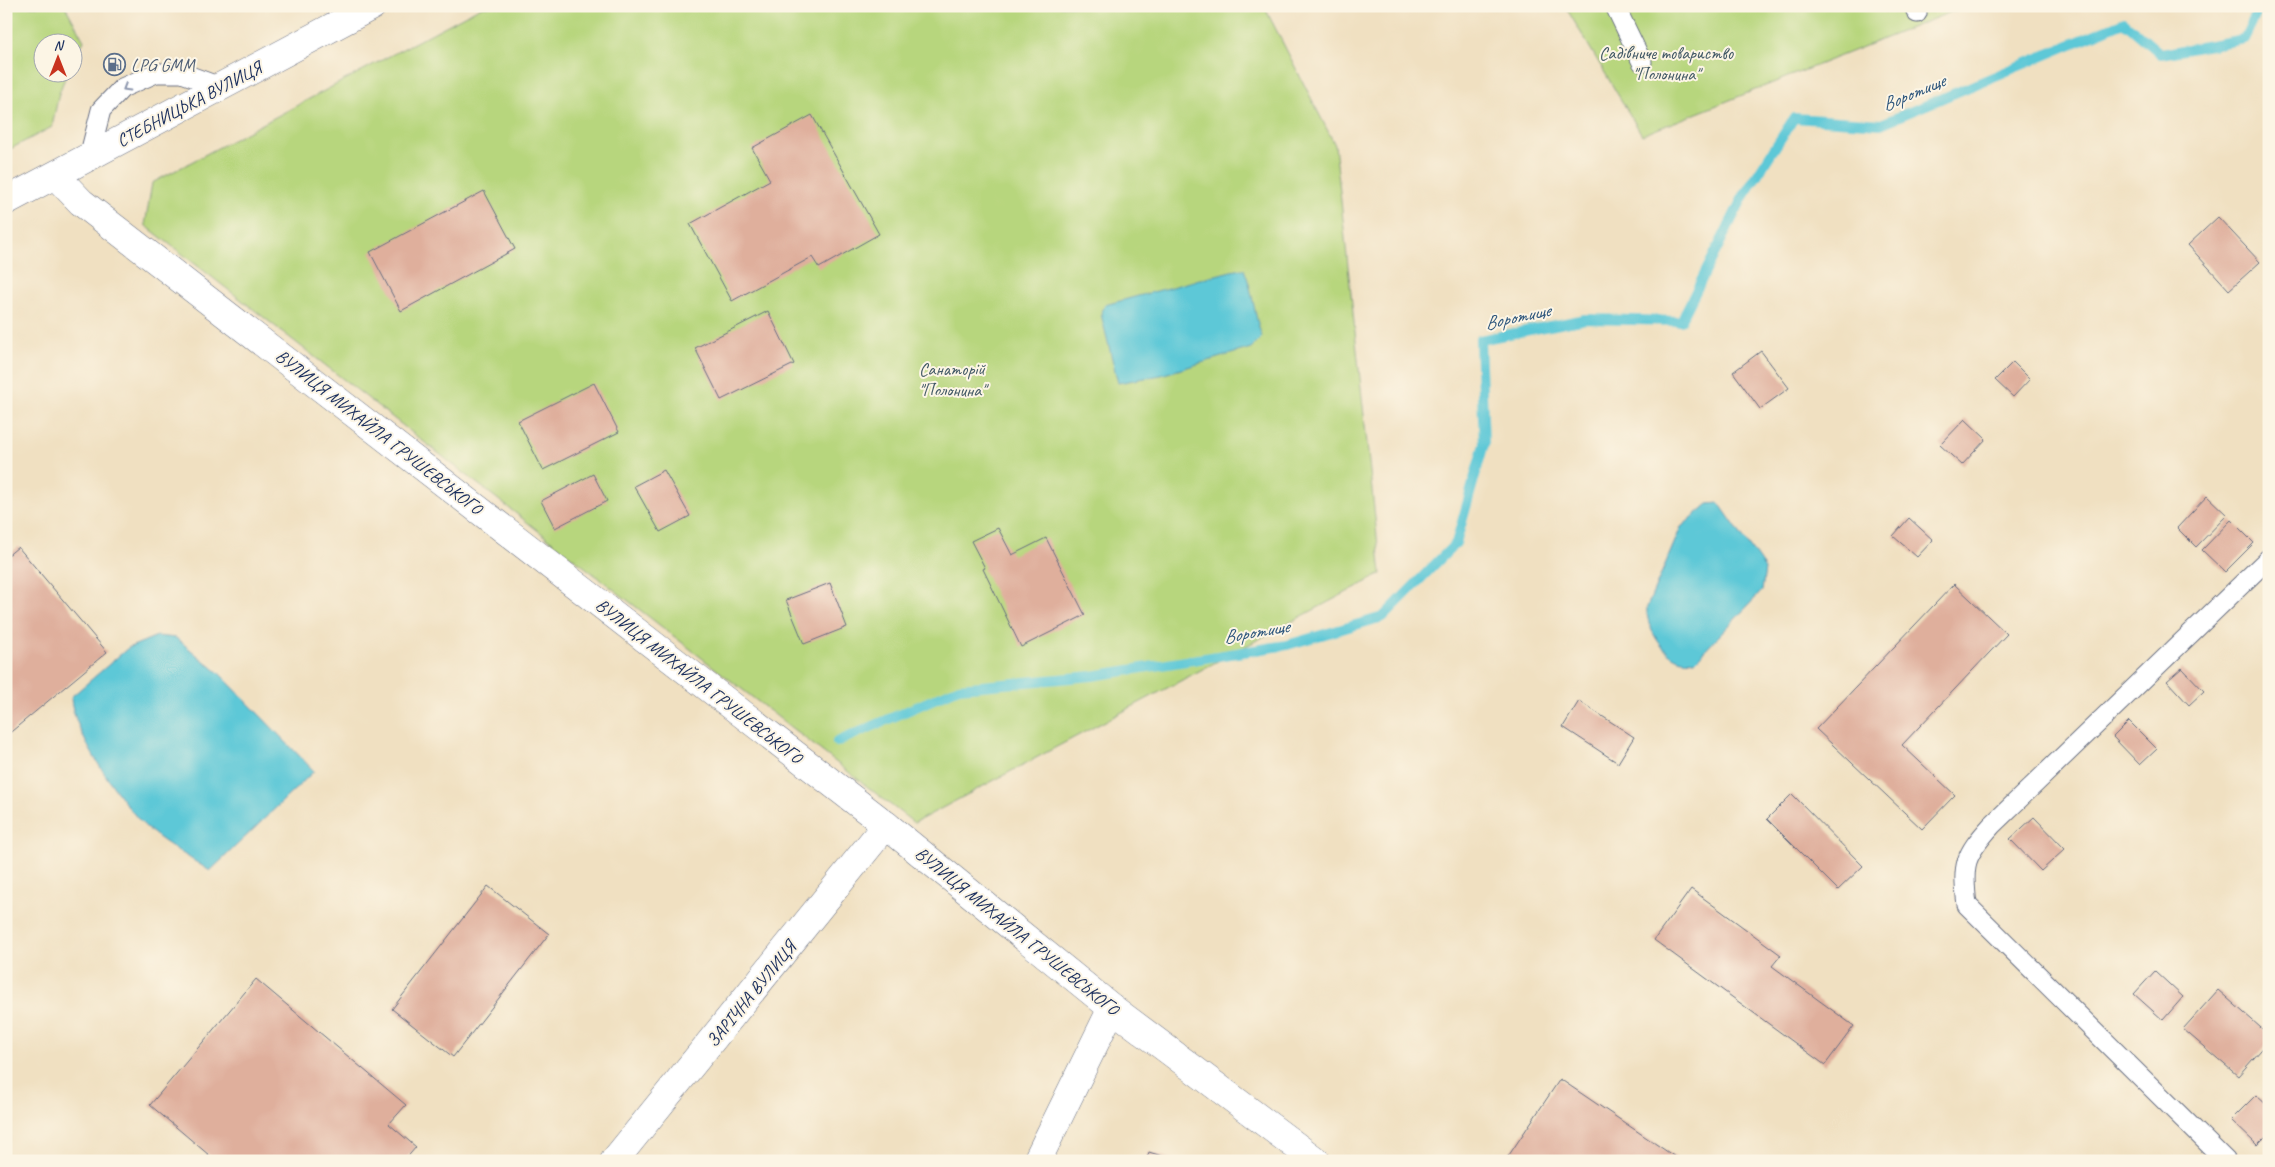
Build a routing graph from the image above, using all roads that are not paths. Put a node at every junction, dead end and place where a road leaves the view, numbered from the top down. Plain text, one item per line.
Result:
1 (372, 6) edge
2 (1615, 6) edge
3 (1642, 62) dead end
4 (220, 87) junction
5 (89, 158) junction
6 (55, 175) junction
7 (6, 201) edge
8 (2269, 558) edge
9 (886, 825) junction
10 (1112, 1008) junction
11 (614, 1161) edge
12 (1037, 1161) edge
13 (1316, 1161) edge
14 (2226, 1161) edge

1 - 4 street, СТЕБНИЦЬКА ВУЛИЦЯ
2 - 3 lane
4 - 5 street, СТЕБНИЦЬКА ВУЛИЦЯ
4 -> 5 lane
5 - 6 street, СТЕБНИЦЬКА ВУЛИЦЯ
6 - 7 street, СТЕБНИЦЬКА ВУЛИЦЯ
6 - 9 street, ВУЛИЦЯ МИХАЙЛА ГРУШЕВСЬКОГО
8 - 14 lane
9 - 10 street, ВУЛИЦЯ МИХАЙЛА ГРУШЕВСЬКОГО
9 - 11 street, ЗАРІЧНА ВУЛИЦЯ
10 - 12 street
10 - 13 street, ВУЛИЦЯ МИХАЙЛА ГРУШЕВСЬКОГО

